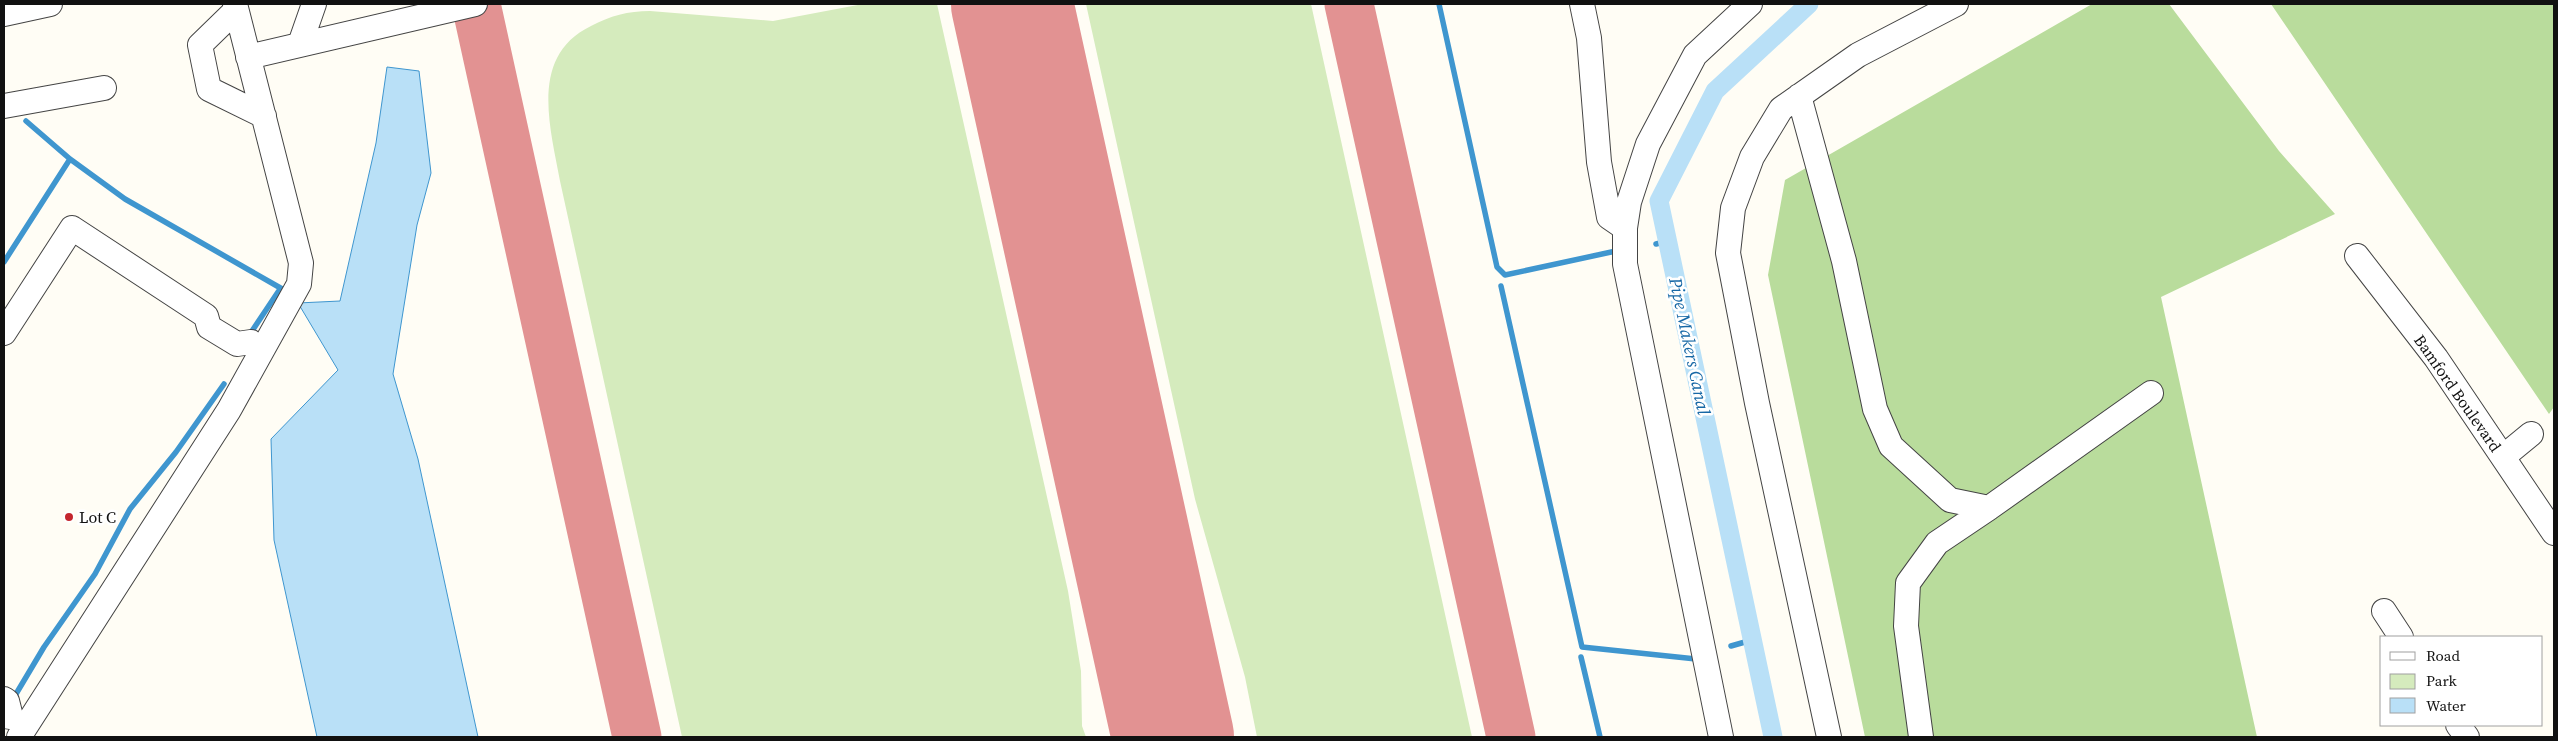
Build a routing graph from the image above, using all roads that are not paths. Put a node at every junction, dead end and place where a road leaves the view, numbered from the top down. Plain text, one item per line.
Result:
1 (50, 4) edge
2 (314, 4) edge
3 (475, 4) edge
4 (1582, 4) edge
5 (1750, 4) edge
6 (1956, 4) edge
7 (4, 14) edge
8 (227, 18) edge
9 (300, 44) junction
10 (248, 57) junction
11 (104, 88) dead end
12 (1799, 96) junction
13 (4, 106) edge
14 (246, 108) junction
15 (1625, 228) junction
16 (2357, 256) dead end
17 (4, 333) edge
18 (256, 346) junction
19 (2151, 394) dead end
20 (2531, 434) dead end
21 (2503, 457) junction
22 (1989, 508) junction
23 (2553, 529) edge
24 (2384, 611) dead end
25 (2400, 636) edge
26 (13, 719) edge
27 (2459, 726) edge
28 (1721, 737) edge
29 (1829, 737) edge
30 (1921, 737) edge
31 (2466, 737) edge

1 - 7 street
2 - 9 street
3 - 9 street
4 - 15 street
5 - 15 street
6 - 12 street
8 - 10 street
8 - 14 street
9 - 10 street
10 - 14 street
11 - 13 street
12 - 22 street
12 - 29 street
14 - 18 street
15 - 28 street
16 - 21 street, Bamford Boulevard
17 - 18 street
18 - 26 street
19 - 22 street
20 - 21 street
21 - 23 street, Bamford Boulevard
22 - 30 street
24 - 25 street
27 - 31 street

